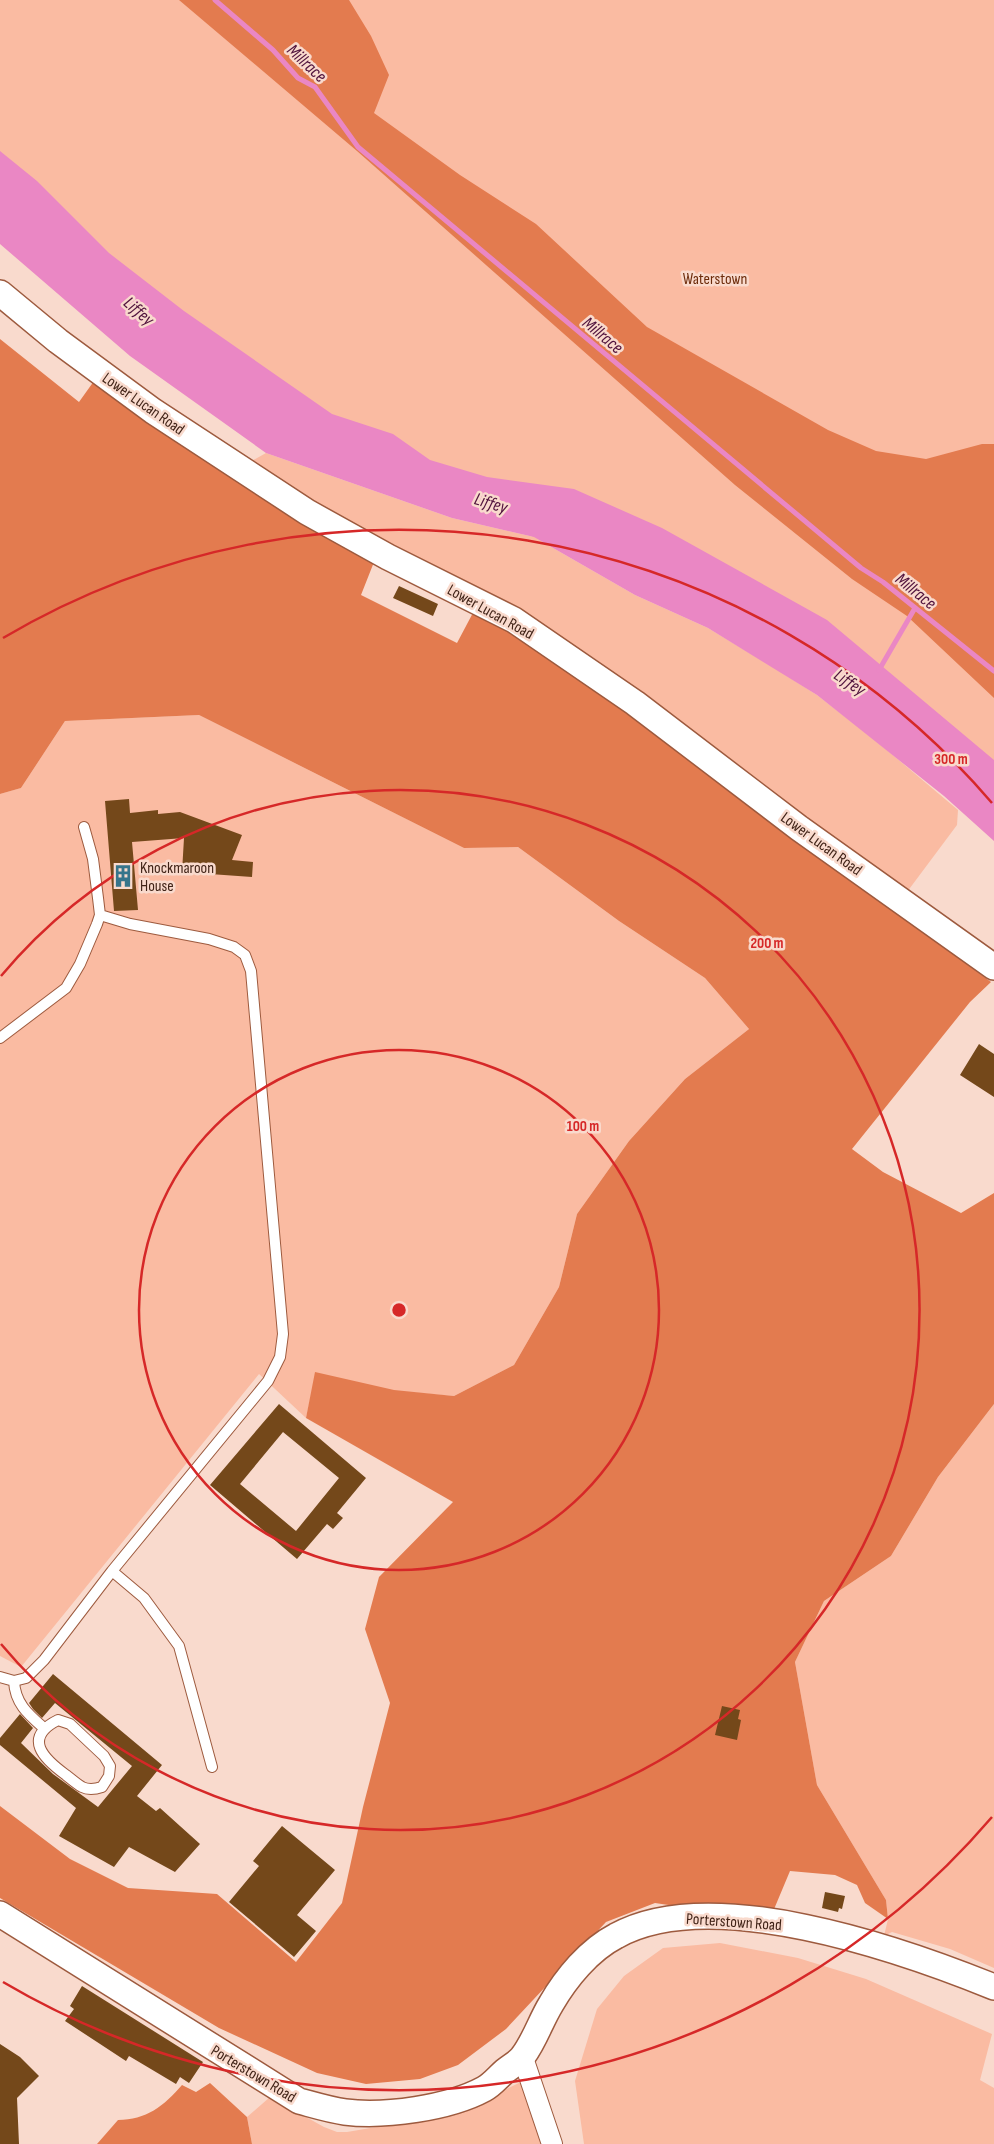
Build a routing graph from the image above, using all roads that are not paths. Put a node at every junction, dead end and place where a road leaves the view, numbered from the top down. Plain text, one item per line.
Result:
1 (0, 293) edge
2 (84, 827) dead end
3 (100, 915) junction
4 (994, 967) edge
5 (0, 1038) edge
6 (112, 1571) junction
7 (0, 1677) edge
8 (14, 1681) junction
9 (45, 1729) junction
10 (212, 1767) dead end
11 (0, 1914) edge
12 (994, 1987) edge
13 (523, 2058) junction
14 (552, 2144) edge

1 - 4 street, Lower Lucan Road
2 - 3 lane
3 - 5 lane
3 - 6 lane
6 - 8 lane
6 - 10 lane
7 - 8 lane
8 - 9 lane
9 - 9 lane
11 - 13 street, Porterstown Road
12 - 13 street, Porterstown Road
13 - 14 street

